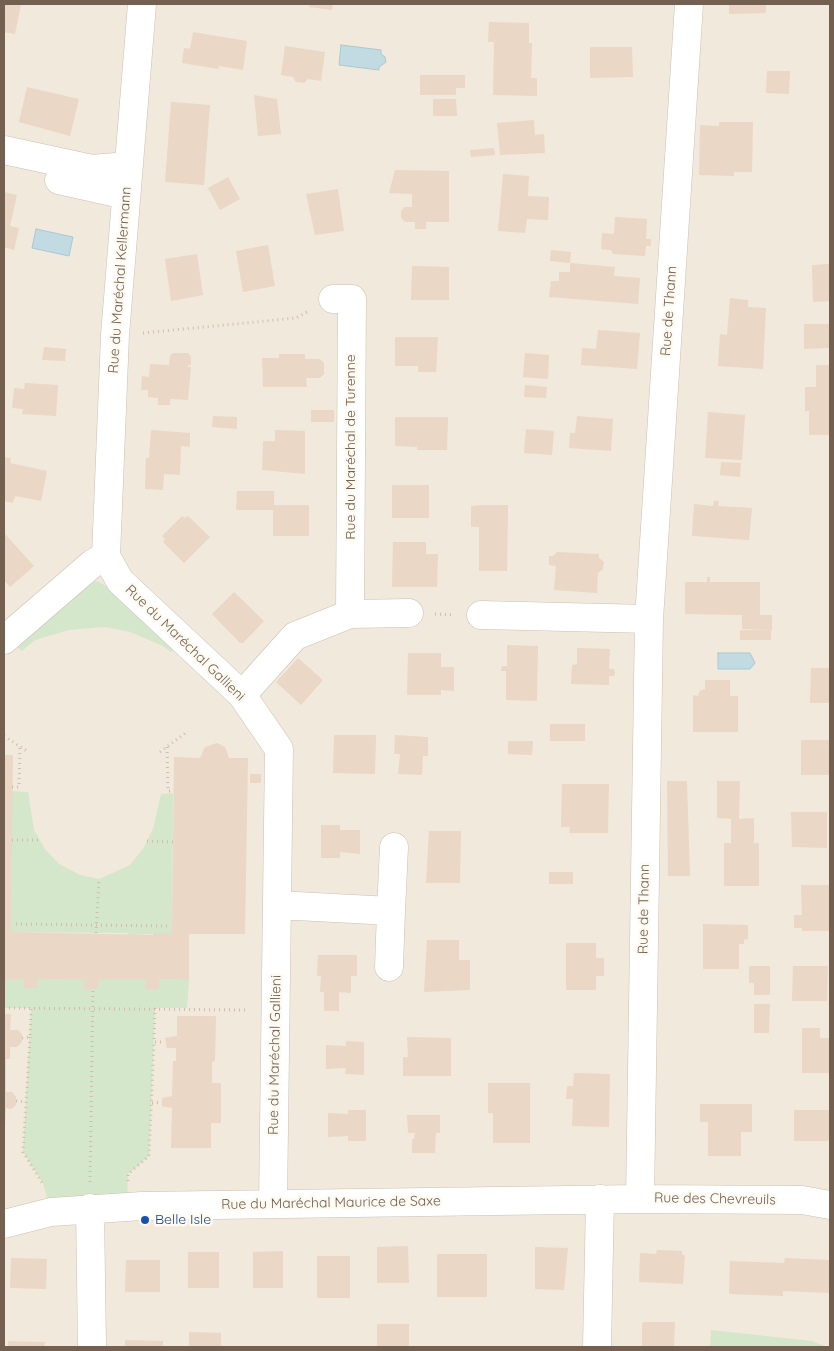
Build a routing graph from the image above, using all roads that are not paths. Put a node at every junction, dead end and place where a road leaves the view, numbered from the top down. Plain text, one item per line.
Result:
1 (142, 4) edge
2 (689, 4) edge
3 (4, 150) edge
4 (128, 166) junction
5 (4, 169) edge
6 (126, 195) junction
7 (334, 299) road end
8 (106, 556) junction
9 (350, 614) junction
10 (410, 614) road end
11 (481, 615) road end
12 (649, 619) junction
13 (4, 640) edge
14 (242, 695) junction
15 (394, 847) dead end
16 (277, 906) junction
17 (391, 911) junction
18 (390, 967) dead end
19 (600, 1199) junction
20 (640, 1199) junction
21 (273, 1204) junction
22 (830, 1205) edge
23 (90, 1208) junction
24 (4, 1224) edge
25 (92, 1347) edge
26 (598, 1347) edge

1 - 4 street, Rue du Maréchal Kellermann
2 - 12 street, Rue de Thann
3 - 4 street
4 - 6 street, Rue du Maréchal Kellermann
5 - 6 street
6 - 8 street, Rue du Maréchal Kellermann
7 - 9 street, Rue du Maréchal de Turenne
8 - 13 street
8 - 14 street, Rue du Maréchal Gallieni
9 - 10 street
9 - 14 street
11 - 12 street
12 - 20 street, Rue de Thann
14 - 16 street, Rue du Maréchal Gallieni
15 - 17 street
16 - 17 street
16 - 21 street, Rue du Maréchal Gallieni
17 - 18 street
19 - 20 street, Rue des Chevreuils
19 - 21 street, Rue du Maréchal Maurice de Saxe
19 - 26 street
20 - 22 street, Rue des Chevreuils
21 - 23 street, Rue du Maréchal Maurice de Saxe
23 - 24 street, Rue du Maréchal Maurice de Saxe
23 - 25 street

